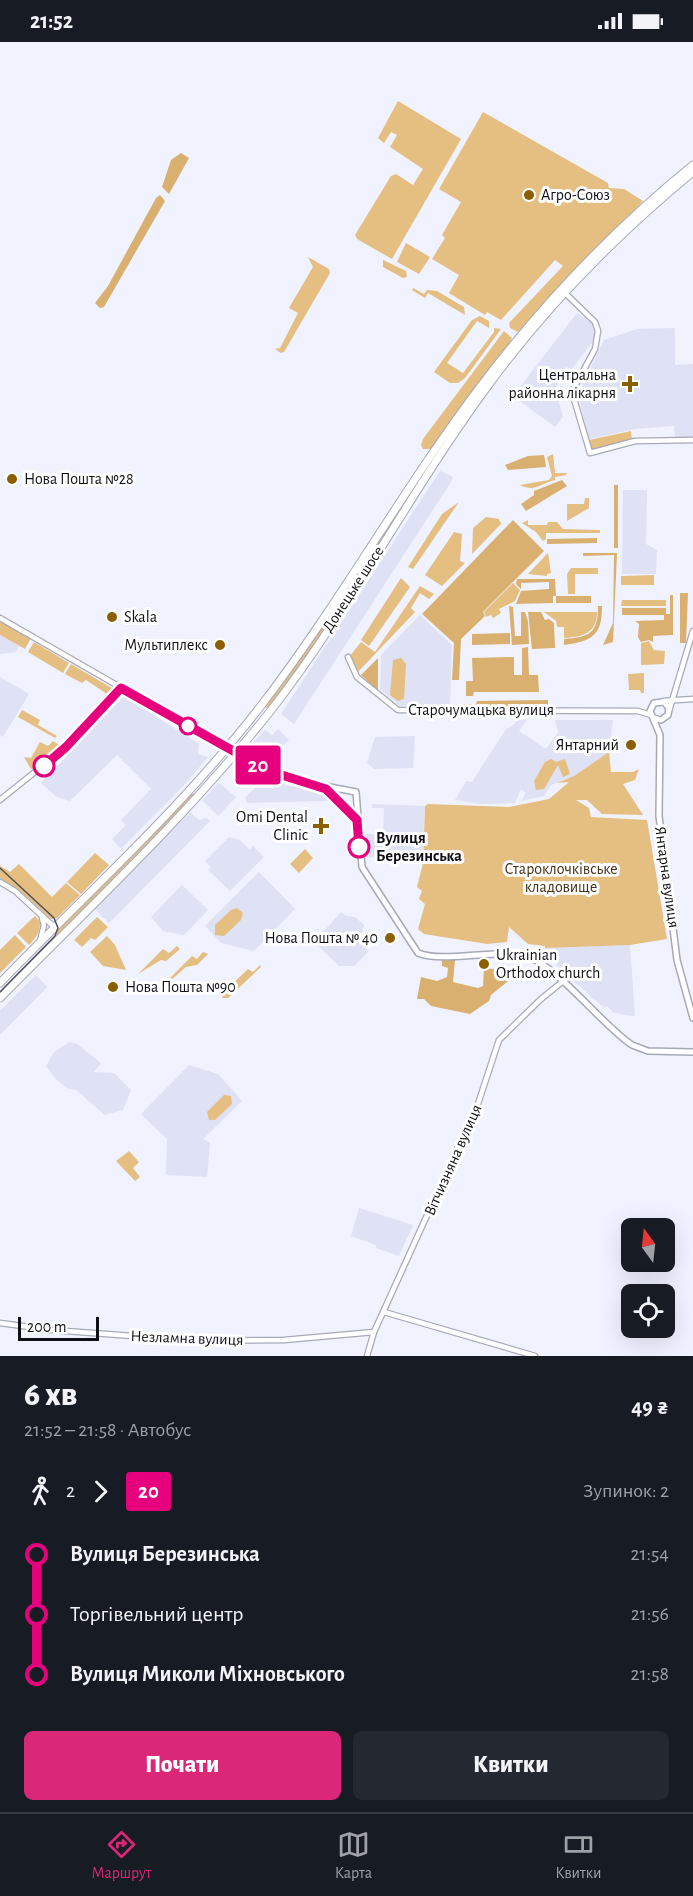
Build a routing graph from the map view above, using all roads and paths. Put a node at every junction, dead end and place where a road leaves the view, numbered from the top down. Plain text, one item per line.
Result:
1 (693, 165) edge
2 (693, 172) edge
3 (565, 292) junction
4 (693, 440) edge
5 (0, 618) edge
6 (693, 631) edge
7 (348, 657) dead end
8 (121, 688) junction
9 (693, 699) edge
10 (674, 700) junction
11 (663, 701) junction
12 (652, 704) junction
13 (260, 707) junction
14 (638, 711) junction
15 (268, 713) junction
16 (668, 715) junction
17 (653, 716) junction
18 (660, 735) junction
19 (225, 748) junction
20 (237, 752) junction
21 (191, 787) junction
22 (322, 787) junction
23 (338, 789) junction
24 (199, 795) junction
25 (337, 798) junction
26 (0, 800) edge
27 (358, 806) junction
28 (349, 810) junction
29 (359, 824) junction
30 (0, 882) edge
31 (83, 898) junction
32 (91, 906) junction
33 (39, 914) junction
34 (56, 925) junction
35 (40, 941) junction
36 (0, 982) edge
37 (562, 982) junction
38 (0, 999) edge
39 (693, 1018) edge
40 (693, 1052) edge
41 (384, 1312) junction
42 (0, 1323) edge
43 (374, 1332) junction
44 (367, 1356) edge
45 (535, 1356) edge

1 - 13 highway, Донецьке шосе
2 - 3 highway, Донецьке шосе
3 - 4 street
3 - 15 highway, Донецьке шосе
5 - 8 street
6 - 10 street
7 - 14 street, Старочумацька вулиця
8 - 19 street
8 - 26 street
9 - 10 street, Старочумацька вулиця
10 - 11 street, Старочумацька вулиця
10 - 16 street
11 - 12 main road, Старочумацька вулиця
11 - 16 main road
12 - 14 street, Старочумацька вулиця
12 - 17 main road
13 - 15 highway
13 - 19 highway, Донецьке шосе
14 - 17 street, Старочумацька вулиця
15 - 20 highway, Донецьке шосе
16 - 17 main road, Старочумацька вулиця
16 - 18 main road, Янтарна вулиця
17 - 18 main road, Янтарна вулиця
18 - 39 main road, Янтарна вулиця
19 - 20 main road
19 - 21 highway, Донецьке шосе
20 - 22 main road
20 - 24 highway, Донецьке шосе
21 - 24 highway
21 - 31 highway, Донецьке шосе
22 - 23 main road
22 - 25 main road
23 - 25 main road
23 - 27 main road
24 - 32 highway, Донецьке шосе
25 - 28 main road
27 - 28 main road
27 - 29 main road
28 - 29 main road
29 - 37 main road
30 - 33 street
31 - 32 highway
31 - 34 highway, Донецьке шосе
32 - 38 highway, Донецьке шосе
33 - 34 street
33 - 35 street
34 - 35 highway, Донецьке шосе
35 - 36 highway, Донецьке шосе
37 - 40 main road
37 - 41 street, Вітчизняна вулиця
41 - 43 street, Вітчизняна вулиця
41 - 45 street
42 - 43 street, Незламна вулиця
43 - 44 street, Вітчизняна вулиця

